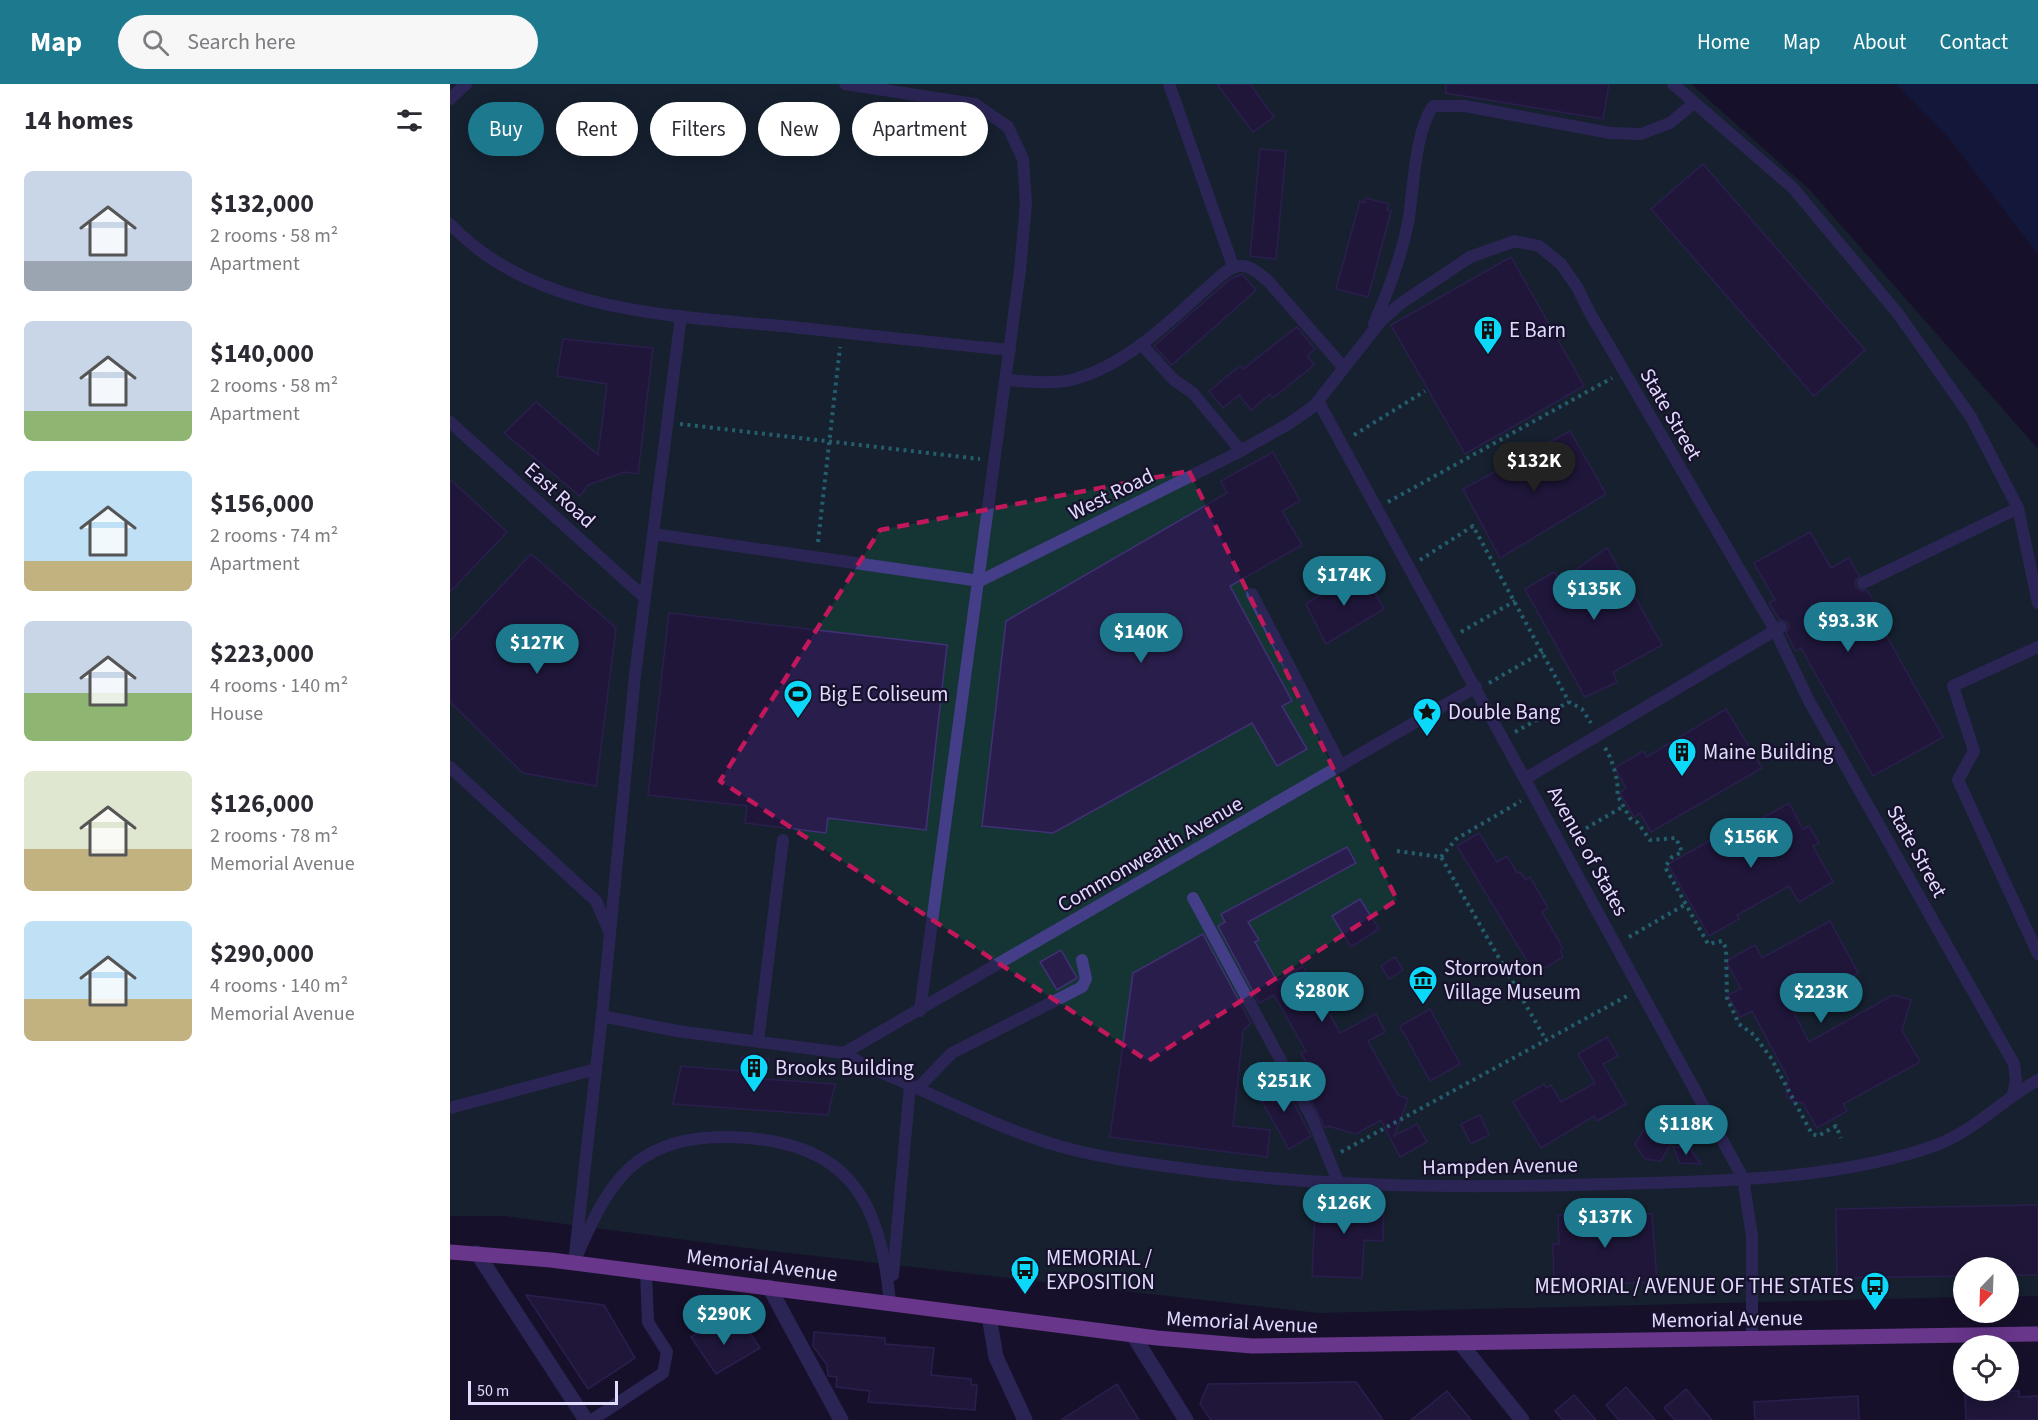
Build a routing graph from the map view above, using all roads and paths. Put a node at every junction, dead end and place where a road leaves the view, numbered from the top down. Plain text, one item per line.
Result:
1 (466, 84) edge
2 (845, 84) edge
3 (1169, 84) edge
4 (1673, 84) edge
5 (450, 99) edge
6 (1694, 103) junction
7 (450, 224) edge
8 (1515, 241) joint
9 (1233, 266) junction
10 (681, 316) junction
11 (842, 333) junction
12 (1370, 334) junction
13 (1141, 344) junction
14 (1010, 350) junction
15 (1344, 368) junction
16 (1624, 372) junction
17 (1006, 380) junction
18 (1425, 391) dead end
19 (1318, 401) junction
20 (450, 422) edge
21 (667, 423) junction
22 (829, 442) junction
23 (1340, 444) junction
24 (1241, 451) junction
25 (996, 461) junction
26 (1377, 508) junction
27 (2018, 508) junction
28 (653, 534) junction
29 (816, 558) junction
30 (1409, 567) junction
31 (980, 581) junction
32 (1863, 583) dead end
33 (1252, 594) dead end
34 (644, 597) junction
35 (1515, 601) junction
36 (2038, 603) edge
37 (1779, 628) junction
38 (1449, 638) junction
39 (2038, 647) edge
40 (1543, 652) junction
41 (1477, 688) junction
42 (1569, 702) junction
43 (1598, 735) junction
44 (1504, 738) junction
45 (1341, 766) junction
46 (450, 767) edge
47 (1526, 778) junction
48 (1534, 793) junction
49 (1624, 806) junction
50 (783, 840) dead end
51 (1561, 843) junction
52 (1397, 851) dead end
53 (1442, 856) junction
54 (1193, 898) dead end
55 (1686, 904) junction
56 (609, 932) junction
57 (1617, 945) junction
58 (2038, 954) edge
59 (1082, 960) dead end
60 (1641, 988) junction
61 (920, 1011) junction
62 (602, 1016) junction
63 (1546, 1040) junction
64 (758, 1041) junction
65 (844, 1053) junction
66 (596, 1069) junction
67 (2038, 1080) edge
68 (914, 1086) junction
69 (2013, 1094) junction
70 (450, 1108) edge
71 (1841, 1138) dead end
72 (1329, 1158) junction
73 (1743, 1178) junction
74 (1339, 1184) junction
75 (450, 1252) edge
76 (477, 1253) junction
77 (574, 1263) junction
78 (646, 1272) junction
79 (769, 1287) junction
80 (890, 1303) junction
81 (989, 1316) junction
82 (2038, 1334) edge
83 (1133, 1335) junction
84 (1752, 1339) junction
85 (1461, 1344) junction
86 (586, 1420) edge
87 (592, 1420) edge
88 (841, 1420) edge
89 (1025, 1420) edge
90 (1186, 1420) edge
91 (1522, 1420) edge

1 - 5 lane
2 - 14 lane
3 - 9 lane
4 - 6 lane
6 - 12 lane
6 - 27 lane
7 - 10 lane
8 - 12 lane, West Road
8 - 16 lane, State Street
9 - 13 lane
9 - 15 lane
10 - 11 lane
10 - 21 lane
11 - 14 lane
11 - 22 path
12 - 15 lane, West Road
13 - 17 lane
13 - 24 lane
14 - 17 lane
15 - 19 lane, West Road
16 - 26 path
16 - 37 lane, State Street
17 - 25 lane
18 - 23 path
19 - 23 lane, Avenue of States
19 - 24 lane, West Road
20 - 34 lane, East Road
21 - 22 path
21 - 28 lane
22 - 25 path
22 - 29 path
23 - 26 lane, Avenue of States
24 - 31 lane, West Road
25 - 31 lane
26 - 30 lane, Avenue of States
27 - 32 lane
27 - 36 lane
28 - 29 lane
28 - 34 lane
29 - 31 lane
30 - 35 path
30 - 38 lane, Avenue of States
31 - 61 lane
33 - 45 lane
34 - 56 lane
35 - 38 path
35 - 40 path
37 - 43 lane
37 - 69 lane, State Street
38 - 41 lane, Avenue of States
39 - 58 lane
40 - 41 path
40 - 42 path
41 - 44 lane, Avenue of States
41 - 45 lane, Commonwealth Avenue
42 - 43 path
42 - 44 path
43 - 47 lane
43 - 49 path
44 - 47 lane, Avenue of States
45 - 61 lane, Commonwealth Avenue
46 - 56 lane
47 - 48 lane, Avenue of States
48 - 51 lane, Avenue of States
48 - 53 path
49 - 51 path
49 - 55 path
50 - 64 lane
51 - 57 lane, Avenue of States
52 - 53 path
53 - 63 path
54 - 72 lane
55 - 57 path
55 - 71 path
56 - 62 lane
57 - 60 lane, Avenue of States
59 - 68 lane
60 - 63 path
60 - 73 lane, Avenue of States
61 - 65 lane, Commonwealth Avenue
62 - 64 lane
62 - 66 lane
63 - 72 path
64 - 65 lane
65 - 68 lane, Hampden Avenue
66 - 70 lane
66 - 77 lane
67 - 69 lane, Hampden Avenue
68 - 74 lane, Hampden Avenue
68 - 80 lane
69 - 73 lane, Hampden Avenue
72 - 74 lane
73 - 74 lane, Hampden Avenue
73 - 84 lane, Avenue of States
75 - 76 main road, Memorial Avenue
76 - 77 main road, Memorial Avenue
76 - 86 street
77 - 78 main road, Memorial Avenue
77 - 80 lane
78 - 79 main road, Memorial Avenue
78 - 87 lane
79 - 80 main road, Memorial Avenue
79 - 88 street
80 - 81 main road, Memorial Avenue
81 - 83 main road, Memorial Avenue
81 - 89 street
82 - 84 main road, Memorial Avenue
83 - 85 main road, Memorial Avenue
83 - 90 street
84 - 85 main road, Memorial Avenue
85 - 91 street

